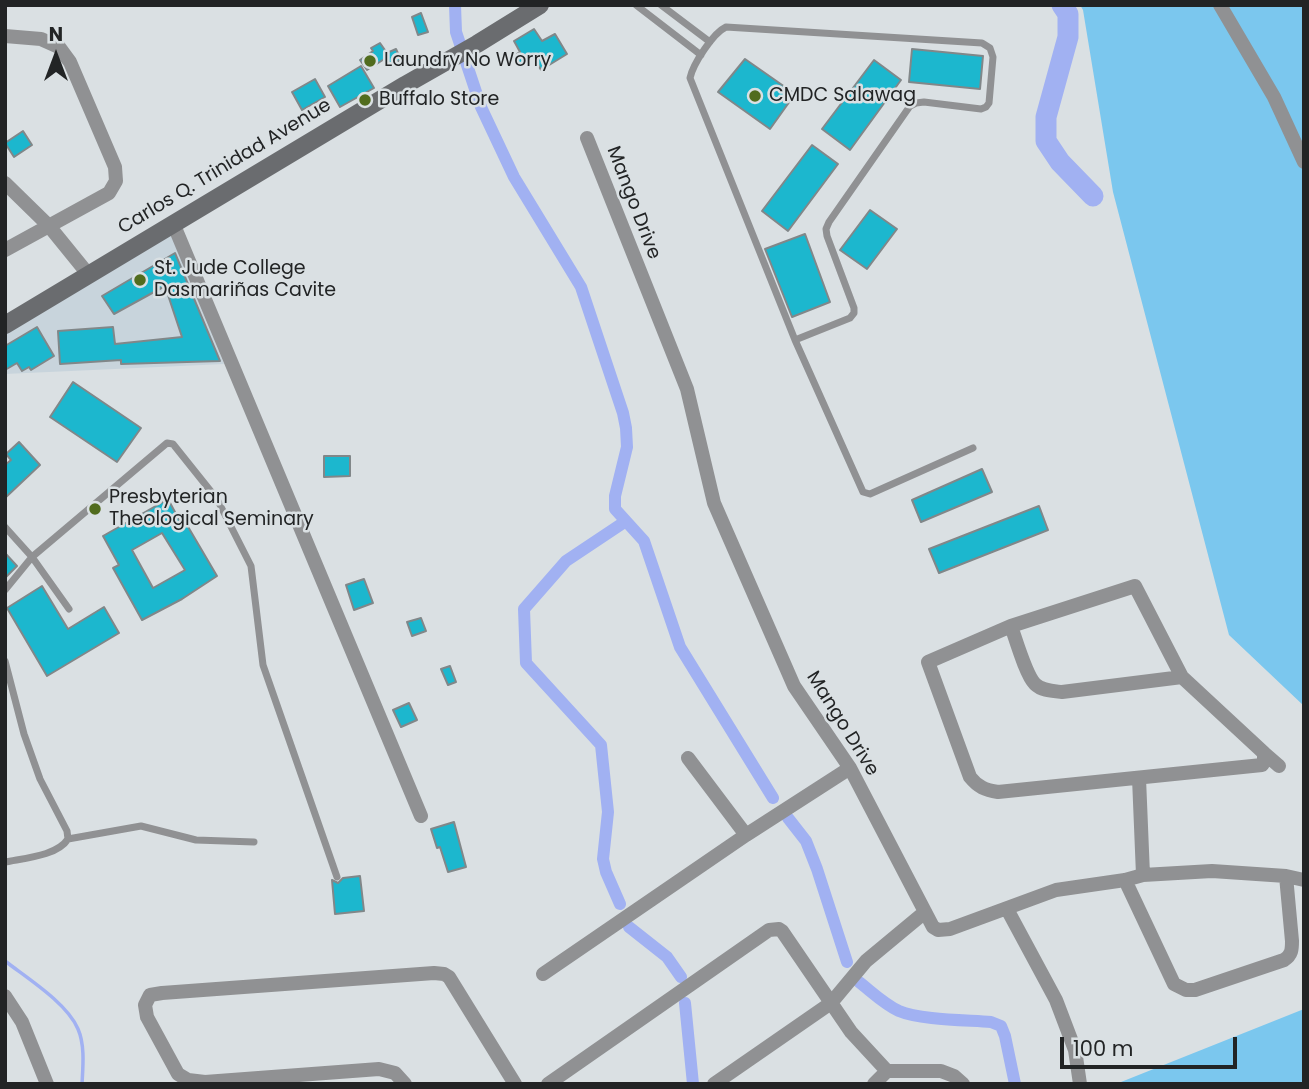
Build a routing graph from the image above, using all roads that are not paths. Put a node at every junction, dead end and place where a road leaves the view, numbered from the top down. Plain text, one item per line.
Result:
1 (540, 5) edge
2 (636, 5) edge
3 (661, 5) edge
4 (1220, 5) edge
5 (5, 36) edge
6 (710, 41) junction
7 (701, 55) junction
8 (587, 138) dead end
9 (1304, 162) edge
10 (5, 183) edge
11 (173, 223) junction
12 (49, 226) junction
13 (5, 250) edge
14 (89, 274) junction
15 (5, 325) edge
16 (795, 340) junction
17 (973, 449) dead end
18 (5, 527) edge
19 (32, 557) junction
20 (5, 590) edge
21 (69, 609) dead end
22 (1011, 626) junction
23 (5, 662) edge
24 (1182, 677) junction
25 (1264, 753) junction
26 (688, 758) dead end
27 (1279, 766) dead end
28 (850, 768) junction
29 (1139, 778) junction
30 (421, 816) dead end
31 (746, 835) junction
32 (68, 839) junction
33 (254, 842) dead end
34 (5, 862) edge
35 (1143, 875) junction
36 (1286, 876) junction
37 (337, 877) dead end
38 (1125, 880) junction
39 (1304, 880) edge
40 (1007, 909) junction
41 (925, 912) junction
42 (543, 974) dead end
43 (5, 996) edge
44 (831, 1003) junction
45 (887, 1072) junction
46 (47, 1084) edge
47 (405, 1084) edge
48 (515, 1084) edge
49 (548, 1084) edge
50 (714, 1084) edge
51 (874, 1084) edge
52 (963, 1084) edge
53 (1080, 1084) edge

1 - 11 main road, Carlos Q. Trinidad Avenue
2 - 7 lane
3 - 6 lane
4 - 9 street
5 - 12 street
6 - 7 lane
6 - 16 lane
7 - 16 lane
8 - 28 street, Mango Drive
10 - 12 street
11 - 14 main road, Carlos Q. Trinidad Avenue
11 - 30 street
12 - 13 street
12 - 14 street
14 - 15 main road, Carlos Q. Trinidad Avenue
16 - 17 lane
18 - 19 lane
19 - 20 lane
19 - 21 lane
19 - 37 lane
22 - 24 street
22 - 24 street
22 - 29 street
23 - 32 lane
24 - 25 street
25 - 27 street
25 - 29 street
26 - 31 street
28 - 31 street
28 - 41 street, Mango Drive
29 - 35 street
31 - 42 street
32 - 33 lane
32 - 34 lane
35 - 36 street, Mango Drive
35 - 38 street, Mango Drive
36 - 38 street
36 - 39 street, Mango Drive
38 - 40 street, Mango Drive
40 - 41 street, Mango Drive
40 - 53 street
41 - 44 street
43 - 46 street
44 - 45 street
44 - 49 street
44 - 50 street
45 - 51 street
45 - 52 street
47 - 48 street

